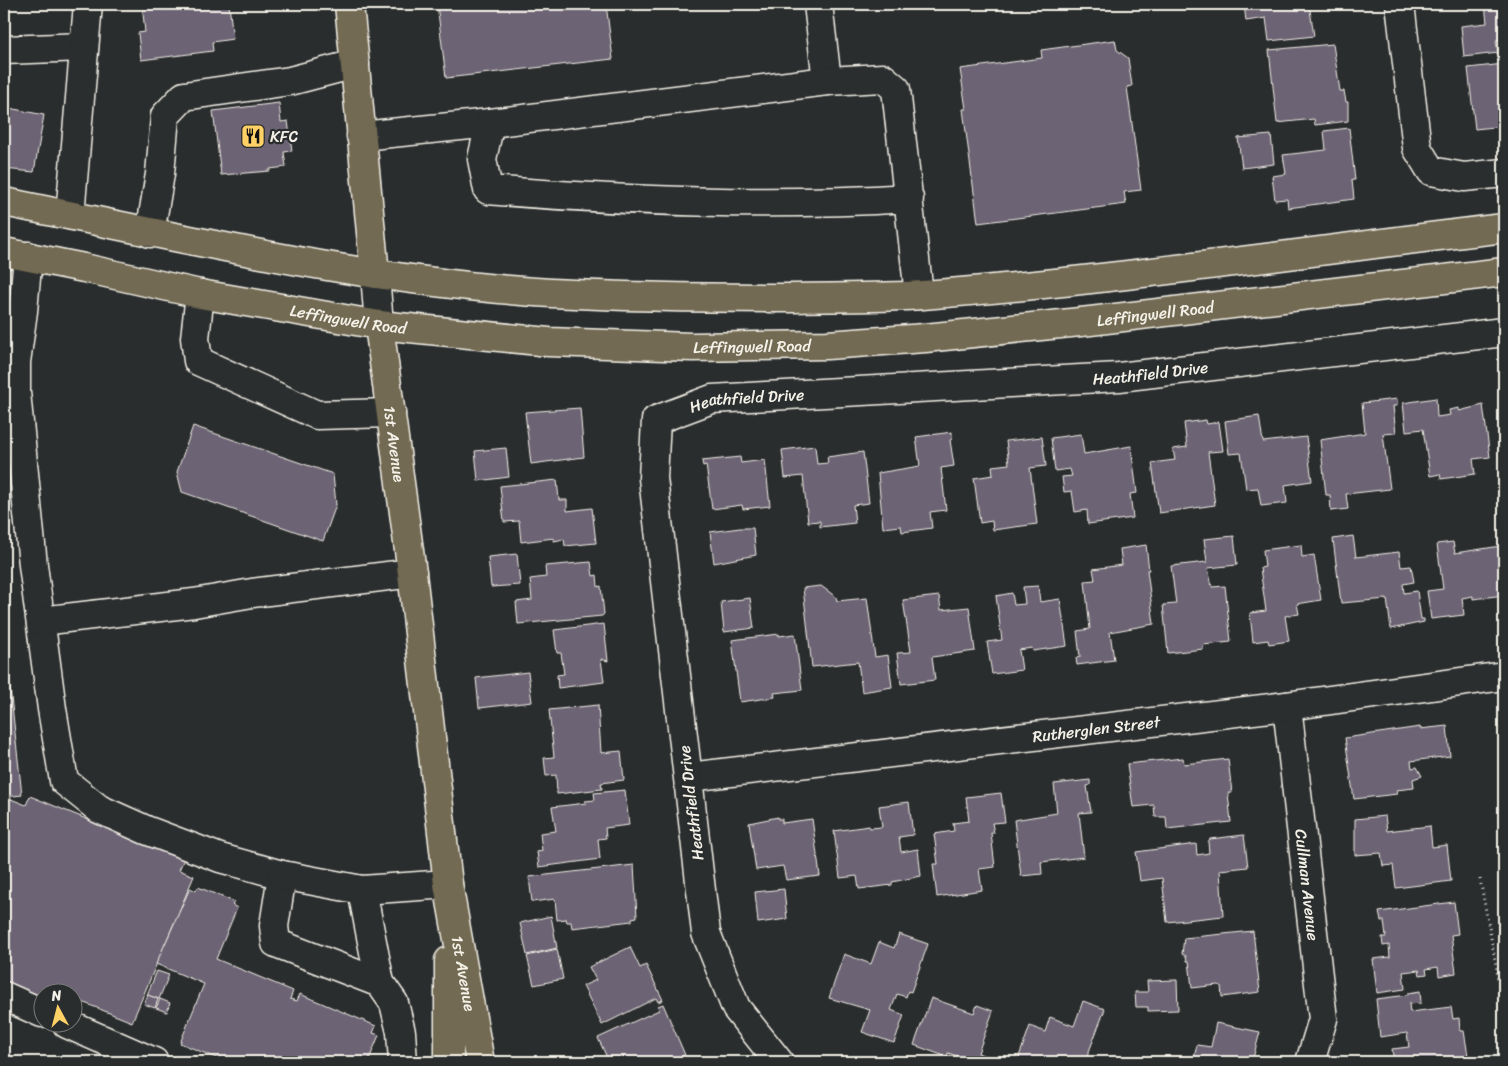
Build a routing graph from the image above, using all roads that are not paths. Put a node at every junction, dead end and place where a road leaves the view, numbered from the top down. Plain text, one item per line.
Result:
1 (88, 4) edge
2 (349, 4) edge
3 (818, 4) edge
4 (1400, 4) edge
5 (84, 47) junction
6 (4, 50) edge
7 (355, 64) junction
8 (827, 81) junction
9 (490, 123) junction
10 (361, 136) junction
11 (1504, 173) edge
12 (909, 198) junction
13 (4, 202) edge
14 (70, 215) junction
15 (1504, 228) edge
16 (150, 233) junction
17 (16, 254) edge
18 (1504, 272) edge
19 (375, 274) junction
20 (200, 294) junction
21 (919, 295) junction
22 (14, 310) edge
23 (379, 325) junction
24 (1504, 332) edge
25 (391, 413) junction
26 (412, 573) junction
27 (41, 621) junction
28 (1504, 676) edge
29 (1287, 706) junction
30 (689, 777) junction
31 (282, 875) junction
32 (448, 884) junction
33 (362, 890) junction
34 (380, 983) junction
35 (4, 996) edge
36 (32, 1009) edge
37 (82, 1031) edge
38 (154, 1062) edge
39 (403, 1062) edge
40 (450, 1062) edge
41 (480, 1062) edge
42 (779, 1062) edge
43 (1310, 1062) edge

1 - 5 street
2 - 7 main road, 1st Avenue
3 - 8 street
4 - 11 street
5 - 6 street
5 - 14 street
7 - 10 main road, 1st Avenue
7 - 16 street
8 - 9 street
8 - 12 street
9 - 10 street
9 - 12 street
10 - 19 main road, 1st Avenue
12 - 21 street
13 - 14 main road
14 - 16 main road
15 - 21 main road
16 - 19 main road
17 - 20 main road, Leffingwell Road
17 - 22 street
18 - 23 main road, Leffingwell Road
19 - 21 main road
19 - 23 street, 1st Avenue
20 - 23 main road, Leffingwell Road
20 - 25 street
22 - 27 street
23 - 25 main road, 1st Avenue
24 - 30 street, Heathfield Drive
25 - 26 main road, 1st Avenue
26 - 27 street
26 - 32 main road, 1st Avenue
27 - 31 street
28 - 29 street, Rutherglen Street
29 - 30 street, Rutherglen Street
29 - 43 street, Cullman Avenue
30 - 42 street, Heathfield Drive
31 - 33 street
31 - 34 street
32 - 33 street
32 - 40 main road, 1st Avenue
32 - 41 main road, 1st Avenue
33 - 34 street
34 - 39 street
35 - 36 street
37 - 38 street

